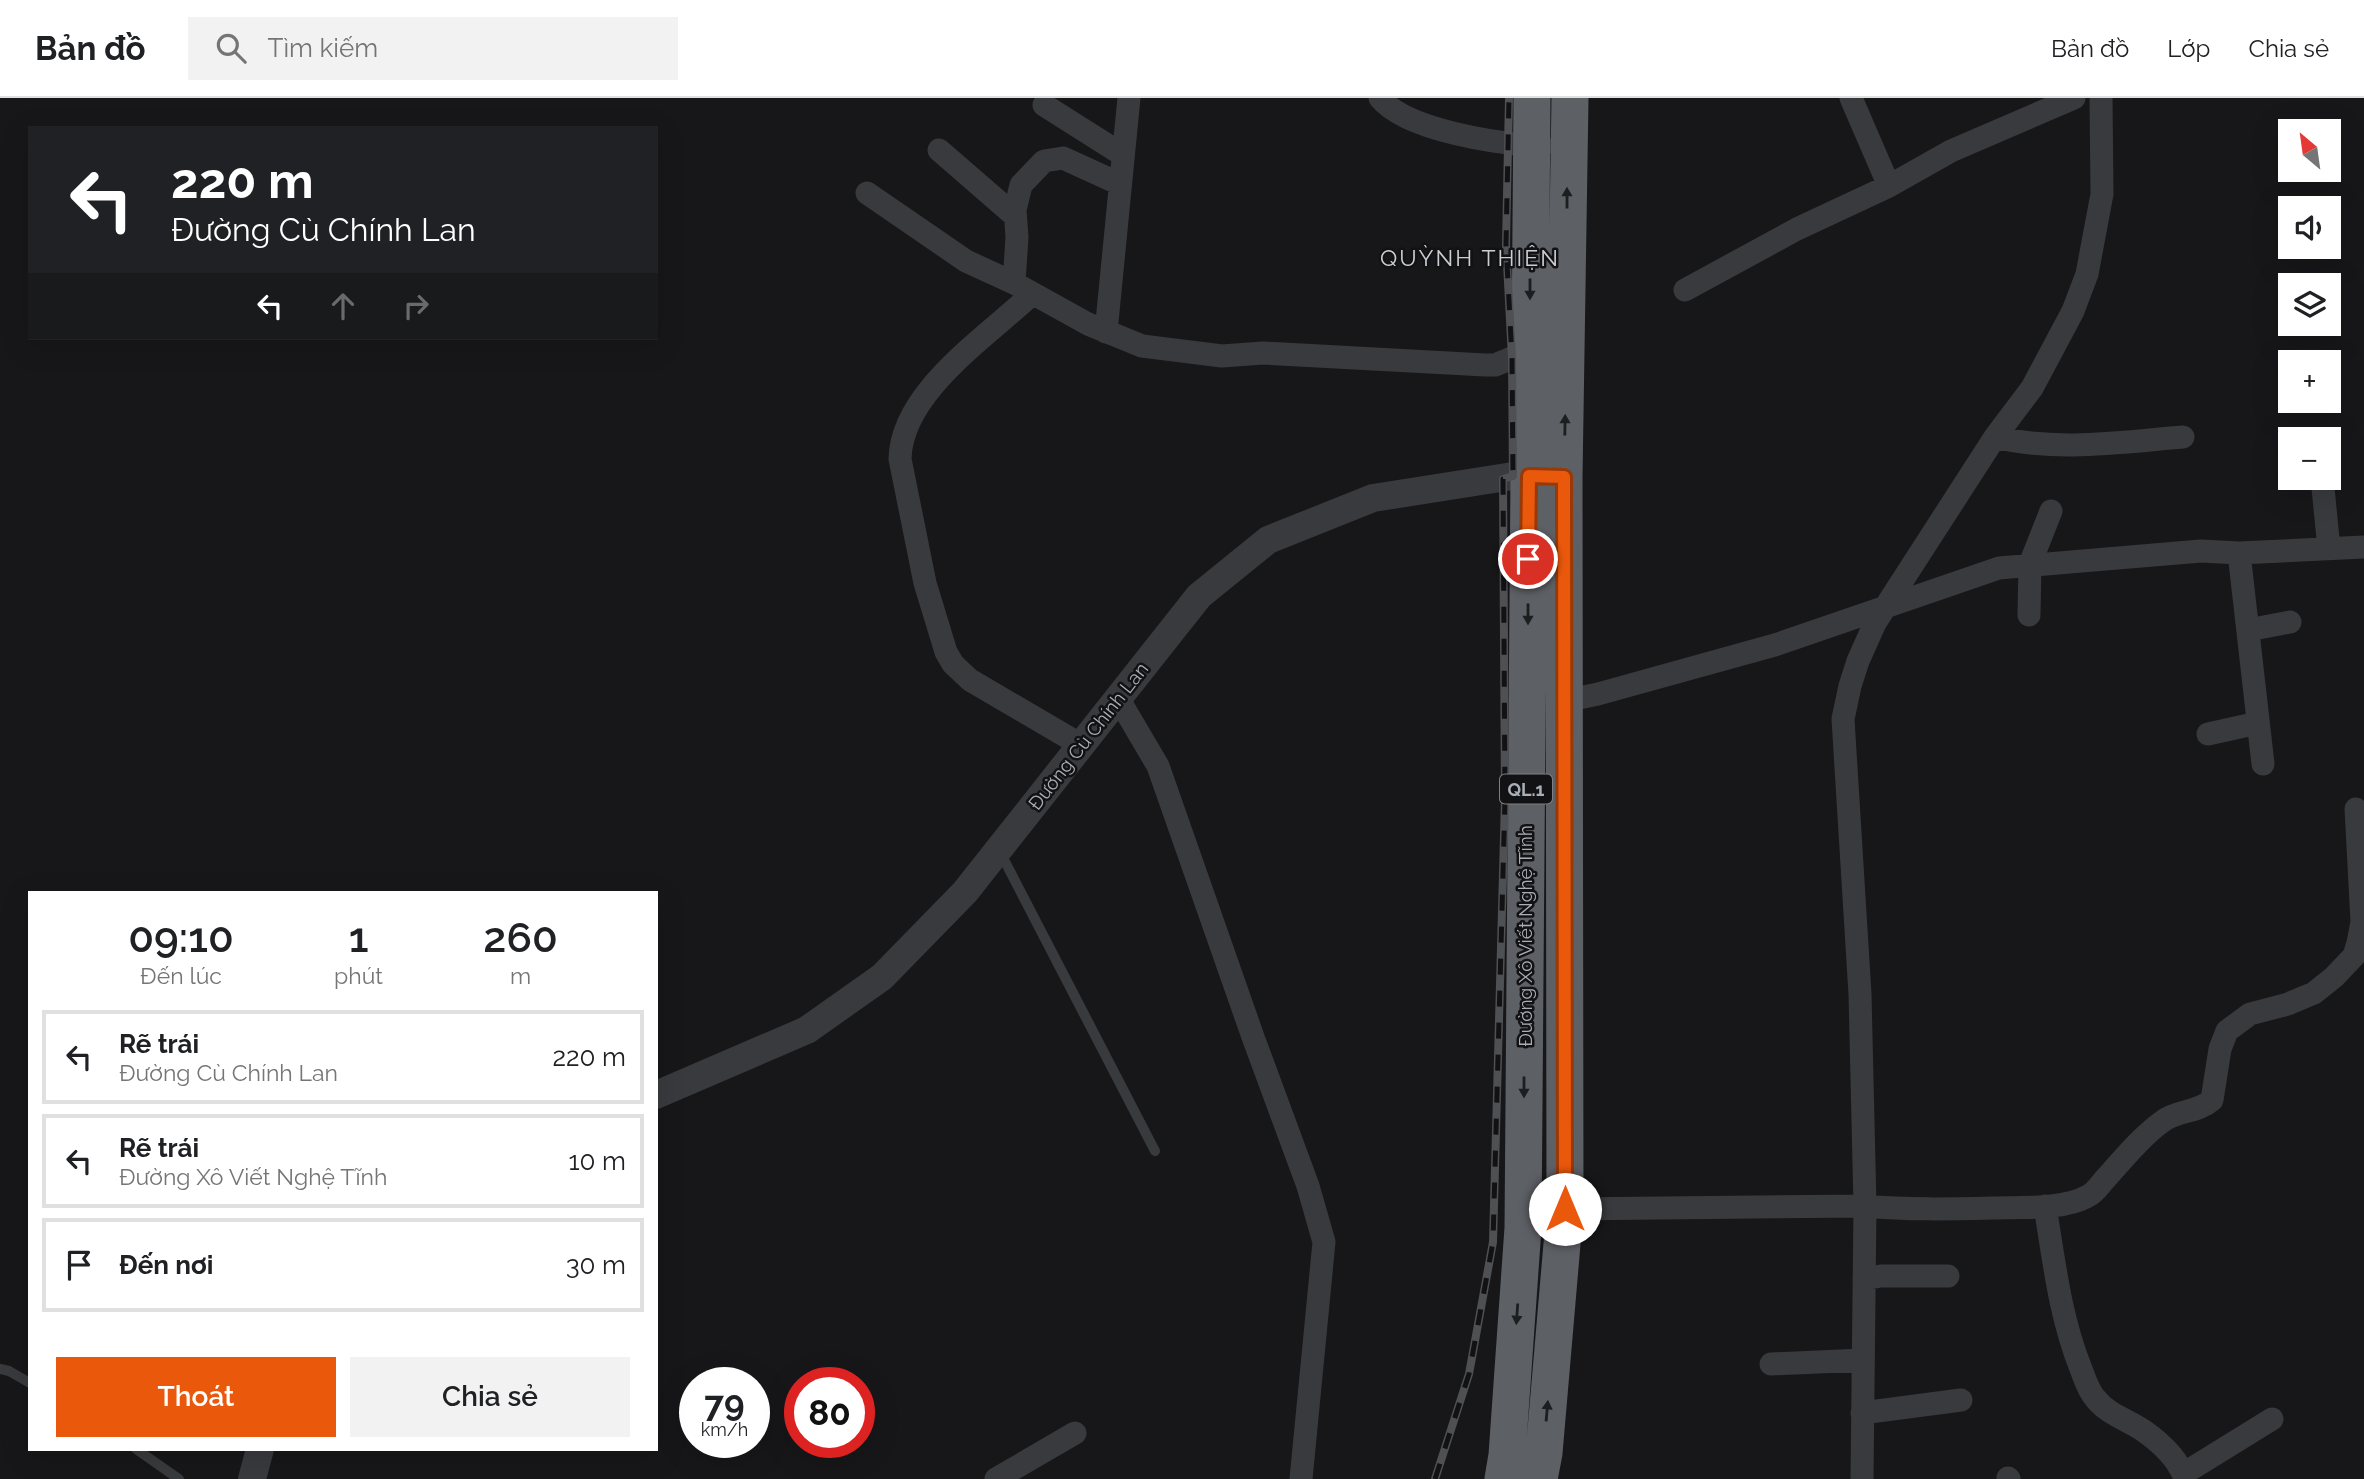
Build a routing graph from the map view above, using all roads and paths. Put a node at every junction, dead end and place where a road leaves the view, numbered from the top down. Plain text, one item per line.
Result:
1 (1129, 98) edge
2 (1380, 98) edge
3 (1532, 98) edge
4 (1570, 98) edge
5 (1851, 98) edge
6 (2074, 98) edge
7 (2101, 98) edge
8 (1044, 105) dead end
9 (1531, 146) junction
10 (1568, 147) junction
11 (939, 150) dead end
12 (1123, 155) junction
13 (1120, 184) junction
14 (1889, 186) junction
15 (867, 193) dead end
16 (1015, 216) junction
17 (1023, 288) junction
18 (1685, 290) dead end
19 (1107, 332) junction
20 (1566, 355) junction
21 (1529, 356) junction
22 (1996, 437) junction
23 (2183, 437) dead end
24 (1547, 477) junction
25 (2323, 490) edge
26 (2051, 511) dead end
27 (2364, 547) edge
28 (2329, 549) junction
29 (2239, 552) junction
30 (2030, 564) junction
31 (1888, 606) junction
32 (2029, 615) dead end
33 (2290, 622) dead end
34 (2248, 630) junction
35 (1118, 698) junction
36 (1565, 701) junction
37 (2258, 723) junction
38 (2208, 734) dead end
39 (1081, 745) junction
40 (2263, 764) dead end
41 (2356, 809) dead end
42 (999, 850) junction
43 (658, 1094) edge
44 (1155, 1151) dead end
45 (1865, 1206) junction
46 (2045, 1206) junction
47 (1565, 1209) junction
48 (1948, 1276) dead end
49 (1864, 1279) junction
50 (1863, 1360) junction
51 (1771, 1364) dead end
52 (0, 1369) edge
53 (28, 1382) edge
54 (1961, 1400) dead end
55 (1862, 1413) junction
56 (2272, 1419) dead end
57 (1075, 1433) dead end
58 (139, 1451) edge
59 (259, 1451) edge
60 (2184, 1476) edge
61 (179, 1479) edge
62 (252, 1479) edge
63 (996, 1479) edge
64 (1301, 1479) edge
65 (1503, 1479) edge
66 (1539, 1479) edge
67 (1862, 1479) edge

1 - 12 street
2 - 9 street
3 - 9 highway, Đường Xô Viết Nghệ Tĩnh / QL.1
4 - 10 highway, Đường Xô Viết Nghệ Tĩnh / QL.1
5 - 14 street
6 - 14 street
7 - 22 street
8 - 12 street
9 - 10 street
9 -> 21 highway, Đường Xô Viết Nghệ Tĩnh / QL.1
20 -> 10 highway, Đường Xô Viết Nghệ Tĩnh / QL.1
11 - 16 street
12 - 13 street
13 - 16 street
13 - 19 street
14 - 18 street
15 - 17 street
16 - 17 street
17 - 19 street
17 - 39 street
19 - 21 street
20 - 21 street
24 -> 20 highway, Đường Xô Viết Nghệ Tĩnh / QL.1
21 - 24 highway, Đường Xô Viết Nghệ Tĩnh / QL.1
22 - 23 street
22 - 31 street
24 - 35 street, Đường Cù Chính Lan
24 - 36 highway, Đường Xô Viết Nghệ Tĩnh / QL.1
24 -> 65 highway, Đường Xô Viết Nghệ Tĩnh / QL.1
25 - 28 street
26 - 30 street
27 - 28 street
28 - 29 street
29 - 30 street
29 - 34 street
30 - 31 street
30 - 32 street
31 - 36 street
31 - 45 street
33 - 34 street
34 - 37 street
35 - 39 street, Đường Cù Chính Lan
35 - 64 street
36 - 47 highway, Đường Xô Viết Nghệ Tĩnh / QL.1
37 - 38 street
37 - 40 street
39 - 42 street, Đường Cù Chính Lan
41 - 46 street
42 - 43 street, Đường Cù Chính Lan
42 - 44 lane
45 - 46 street
45 - 47 street
45 - 49 street
46 - 60 street
66 -> 47 highway, Đường Xô Viết Nghệ Tĩnh / QL.1
48 - 49 street
49 - 50 street
50 - 51 street
50 - 55 street
52 - 53 lane
54 - 55 street
55 - 67 street
56 - 60 street
57 - 63 street
58 - 61 lane
59 - 62 street

